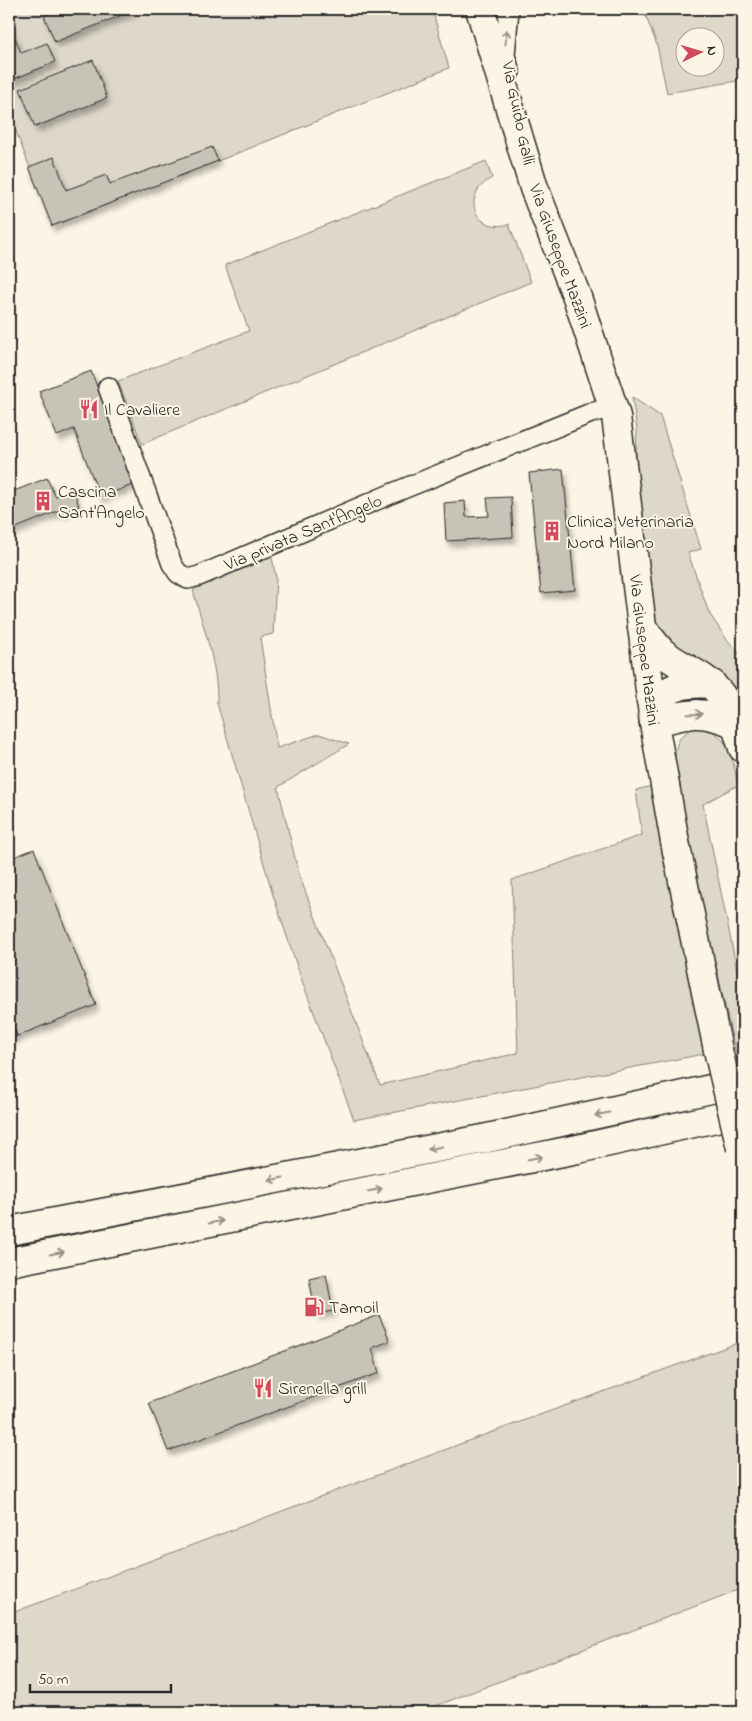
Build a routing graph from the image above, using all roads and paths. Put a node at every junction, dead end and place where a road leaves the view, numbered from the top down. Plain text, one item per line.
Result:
1 (480, 9) edge
2 (509, 9) edge
3 (534, 188) junction
4 (108, 386) dead end
5 (613, 408) junction
6 (642, 628) junction
7 (712, 684) junction
8 (653, 712) junction
9 (739, 736) edge
10 (743, 1064) edge
11 (743, 1082) edge
12 (650, 1103) junction
13 (743, 1112) edge
14 (743, 1144) edge
15 (578, 1149) junction
16 (9, 1232) edge
17 (9, 1262) edge

1 - 3 main road, Via Giuseppe Mazzini
3 -> 2 street, Via Guido Galli
3 - 5 main road, Via Giuseppe Mazzini
4 - 5 street, Via privata Sant'Angelo
5 - 6 main road, Via Giuseppe Mazzini
6 - 7 main road
6 - 8 main road, Via Giuseppe Mazzini
7 - 8 main road
7 - 9 main road
8 -> 9 main road
8 - 14 main road, Via Giuseppe Mazzini, bridge
10 - 12 main road
11 - 12 main road
12 -> 16 main road
13 - 15 main road
14 - 15 main road
17 -> 15 main road

